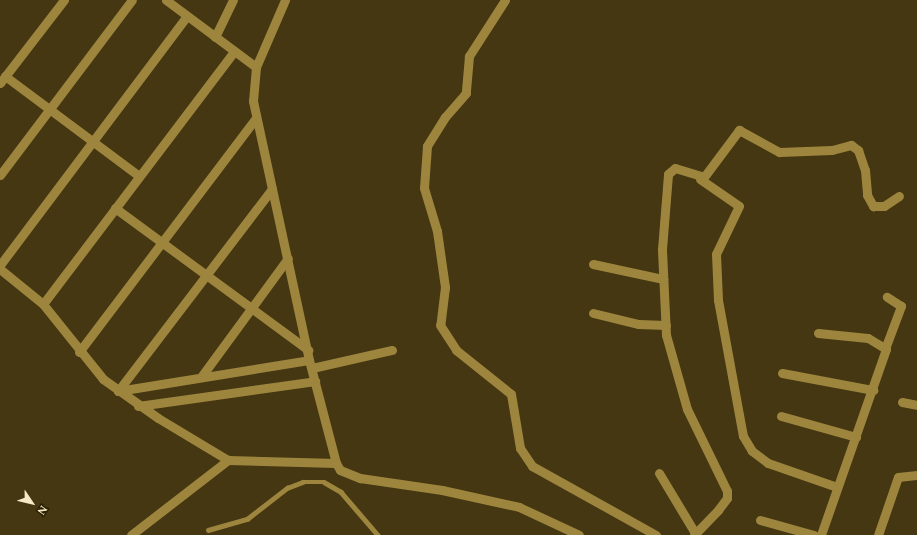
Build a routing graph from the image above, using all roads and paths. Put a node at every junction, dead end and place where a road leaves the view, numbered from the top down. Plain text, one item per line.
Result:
1 (64, 0) edge
2 (132, 0) edge
3 (166, 0) edge
4 (233, 0) edge
5 (285, 0) edge
6 (505, 0) edge
7 (187, 16) junction
8 (215, 37) junction
9 (234, 51) junction
10 (256, 67) junction
11 (3, 80) edge
12 (50, 109) junction
13 (256, 118) junction
14 (92, 141) junction
15 (0, 175) edge
16 (139, 176) junction
17 (700, 179) junction
18 (272, 190) junction
19 (899, 196) dead end
20 (115, 208) junction
21 (161, 244) junction
22 (288, 258) junction
23 (593, 264) dead end
24 (0, 265) edge
25 (0, 269) edge
26 (207, 277) junction
27 (663, 279) junction
28 (887, 297) dead end
29 (42, 304) junction
30 (250, 309) junction
31 (593, 313) dead end
32 (666, 325) junction
33 (818, 333) dead end
34 (886, 346) junction
35 (308, 350) junction
36 (392, 350) dead end
37 (79, 352) junction
38 (311, 364) junction
39 (782, 373) dead end
40 (201, 377) junction
41 (315, 381) junction
42 (873, 390) junction
43 (118, 391) junction
44 (902, 402) dead end
45 (917, 405) edge
46 (138, 406) junction
47 (781, 416) dead end
48 (856, 437) junction
49 (228, 460) junction
50 (336, 463) junction
51 (659, 473) dead end
52 (917, 475) edge
53 (837, 487) junction
54 (760, 520) dead end
55 (208, 530) dead end
56 (644, 532) edge
57 (695, 534) edge
58 (131, 535) edge
59 (378, 535) edge
60 (579, 535) edge
61 (656, 535) edge
62 (814, 535) edge
63 (821, 535) edge
64 (878, 535) edge

1 - 11 street
2 - 12 street
3 - 7 street
4 - 8 street
5 - 10 street
6 - 56 street
7 - 8 street
7 - 14 street
8 - 9 street
9 - 10 street
9 - 16 street
10 - 13 street
11 - 12 street
12 - 14 street
12 - 15 street
13 - 18 street
13 - 21 street
14 - 16 street
14 - 24 street
16 - 20 street
17 - 19 street
17 - 27 street
17 - 53 street
18 - 22 street
18 - 26 street
20 - 21 street
20 - 29 street
21 - 26 street
21 - 37 street
22 - 30 street
22 - 35 street
23 - 27 street
25 - 29 street
26 - 30 street
26 - 43 street
27 - 32 street
28 - 34 street
29 - 37 street
30 - 35 street
30 - 40 street
31 - 32 street
32 - 57 street
33 - 34 street
34 - 42 street
35 - 38 street
36 - 38 street
37 - 43 street
38 - 40 street
38 - 41 street
39 - 42 street
40 - 43 street
41 - 46 street
41 - 50 street
42 - 48 street
43 - 46 street
44 - 45 street
46 - 49 street
47 - 48 street
48 - 53 street
49 - 50 street
49 - 58 street
50 - 60 street
51 - 57 street
52 - 64 street
53 - 63 street
54 - 62 street
55 - 59 lane
56 - 61 street

